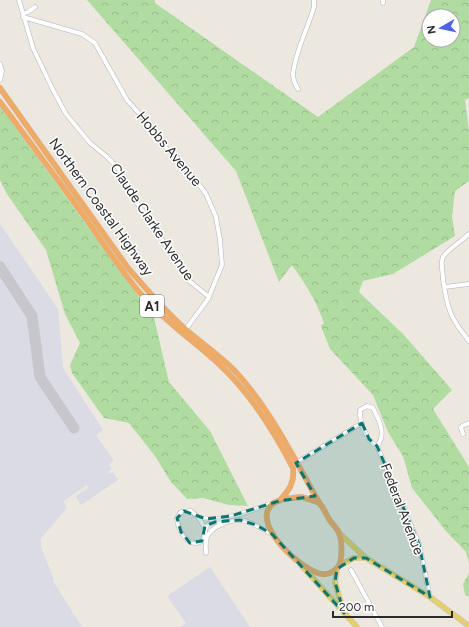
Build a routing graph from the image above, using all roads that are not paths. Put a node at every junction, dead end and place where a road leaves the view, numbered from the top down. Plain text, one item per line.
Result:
1 (19, 0) edge
2 (314, 0) edge
3 (35, 6) dead end
4 (23, 15) junction
5 (0, 64) edge
6 (0, 80) edge
7 (0, 88) edge
8 (298, 89) dead end
9 (0, 102) edge
10 (469, 234) edge
11 (469, 284) edge
12 (445, 287) junction
13 (209, 297) junction
14 (186, 329) junction
15 (469, 341) edge
16 (362, 423) junction
17 (469, 423) edge
18 (463, 434) dead end
19 (377, 446) junction
20 (296, 463) junction
21 (278, 501) junction
22 (320, 504) junction
23 (198, 516) junction
24 (224, 523) junction
25 (205, 528) junction
26 (339, 533) junction
27 (272, 534) junction
28 (206, 553) dead end
29 (294, 558) junction
30 (366, 558) junction
31 (338, 567) junction
32 (350, 570) dead end
33 (430, 597) junction
34 (344, 613) junction
35 (469, 626) edge
36 (357, 627) edge
37 (382, 627) edge

1 - 4 street, Claude Clarke Avenue
2 - 8 street
3 - 4 street
4 - 13 street, Claude Clarke Avenue
4 - 13 street, Hobbs Avenue
5 - 6 street
7 - 14 highway, Northern Coastal Highway / A1
9 - 21 highway, Northern Coastal Highway / A1
10 - 12 street
11 - 12 street
12 - 15 street
13 - 14 street, Hobbs Avenue
14 - 20 highway, Northern Coastal Highway / A1
16 - 19 street, Federal Avenue
16 - 19 street
16 - 20 street
17 - 18 street
19 - 33 street, Federal Avenue
20 - 22 highway, Northern Coastal Highway / A1
21 - 22 highway
21 - 23 street
21 - 27 highway, A1
22 - 26 highway, A1
23 - 25 street
23 - 25 street
24 - 25 street
24 - 27 street
24 - 28 street
26 - 30 main road, A1
26 - 31 highway, A1
27 - 29 highway, A1
29 - 31 highway, A1
29 - 34 main road
30 - 31 main road, A1
30 - 33 main road, A1
31 - 34 main road
32 - 37 street
33 - 35 main road, A1
34 - 36 main road

